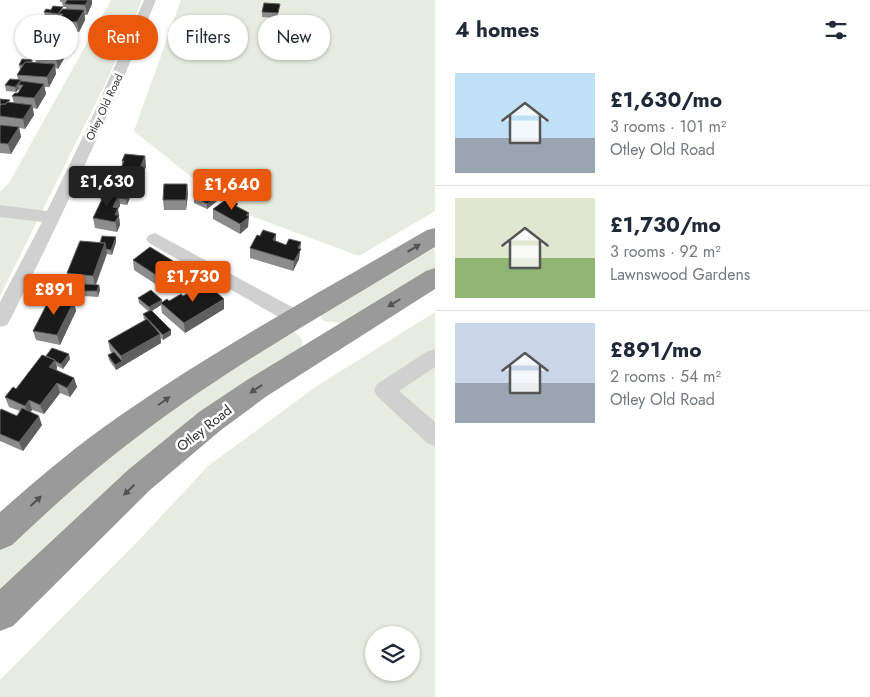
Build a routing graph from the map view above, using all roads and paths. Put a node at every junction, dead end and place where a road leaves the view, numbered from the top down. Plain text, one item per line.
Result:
1 (150, 0) edge
2 (0, 211) edge
3 (52, 217) junction
4 (435, 236) edge
5 (155, 239) dead end
6 (435, 277) edge
7 (298, 319) junction
8 (0, 320) edge
9 (326, 345) junction
10 (435, 357) edge
11 (435, 436) edge
12 (0, 534) edge
13 (0, 613) edge

1 - 3 street, Otley Old Road
2 - 3 street
3 - 8 street, Otley Old Road
7 -> 4 highway
5 - 7 street
6 -> 9 highway, Otley Road
7 - 9 highway
12 -> 7 highway
9 -> 13 highway, Otley Road
10 - 11 street

